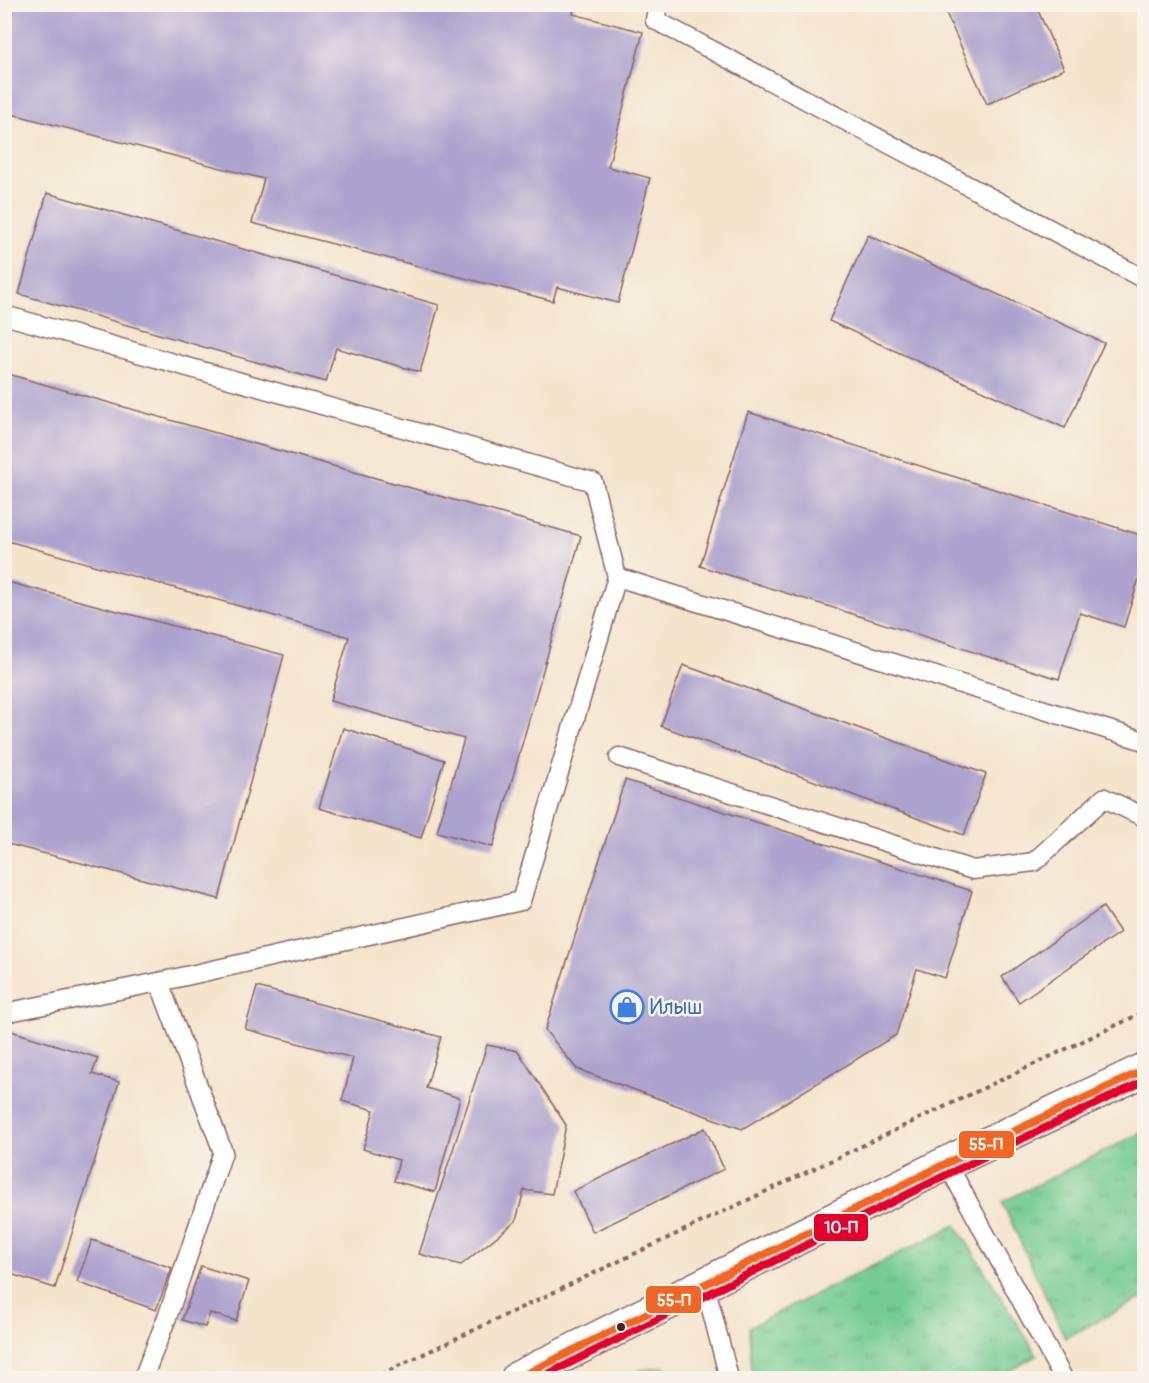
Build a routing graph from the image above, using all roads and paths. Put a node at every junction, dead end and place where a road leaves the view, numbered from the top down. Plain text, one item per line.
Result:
1 (658, 4) edge
2 (1144, 279) edge
3 (4, 315) edge
4 (617, 577) junction
5 (1144, 741) edge
6 (619, 757) dead end
7 (1144, 817) edge
8 (159, 982) junction
9 (1144, 1011) edge
10 (4, 1013) edge
11 (1144, 1070) edge
12 (947, 1163) junction
13 (705, 1285) junction
14 (143, 1378) edge
15 (373, 1378) edge
16 (518, 1378) edge
17 (729, 1378) edge
18 (1063, 1378) edge

1 - 2 lane
3 - 4 lane
4 - 5 lane
4 - 8 lane
6 - 7 lane
8 - 10 lane
8 - 14 lane
9 - 15 path
11 - 12 main road
12 - 13 main road
12 - 18 lane
13 - 16 main road
13 - 17 lane

